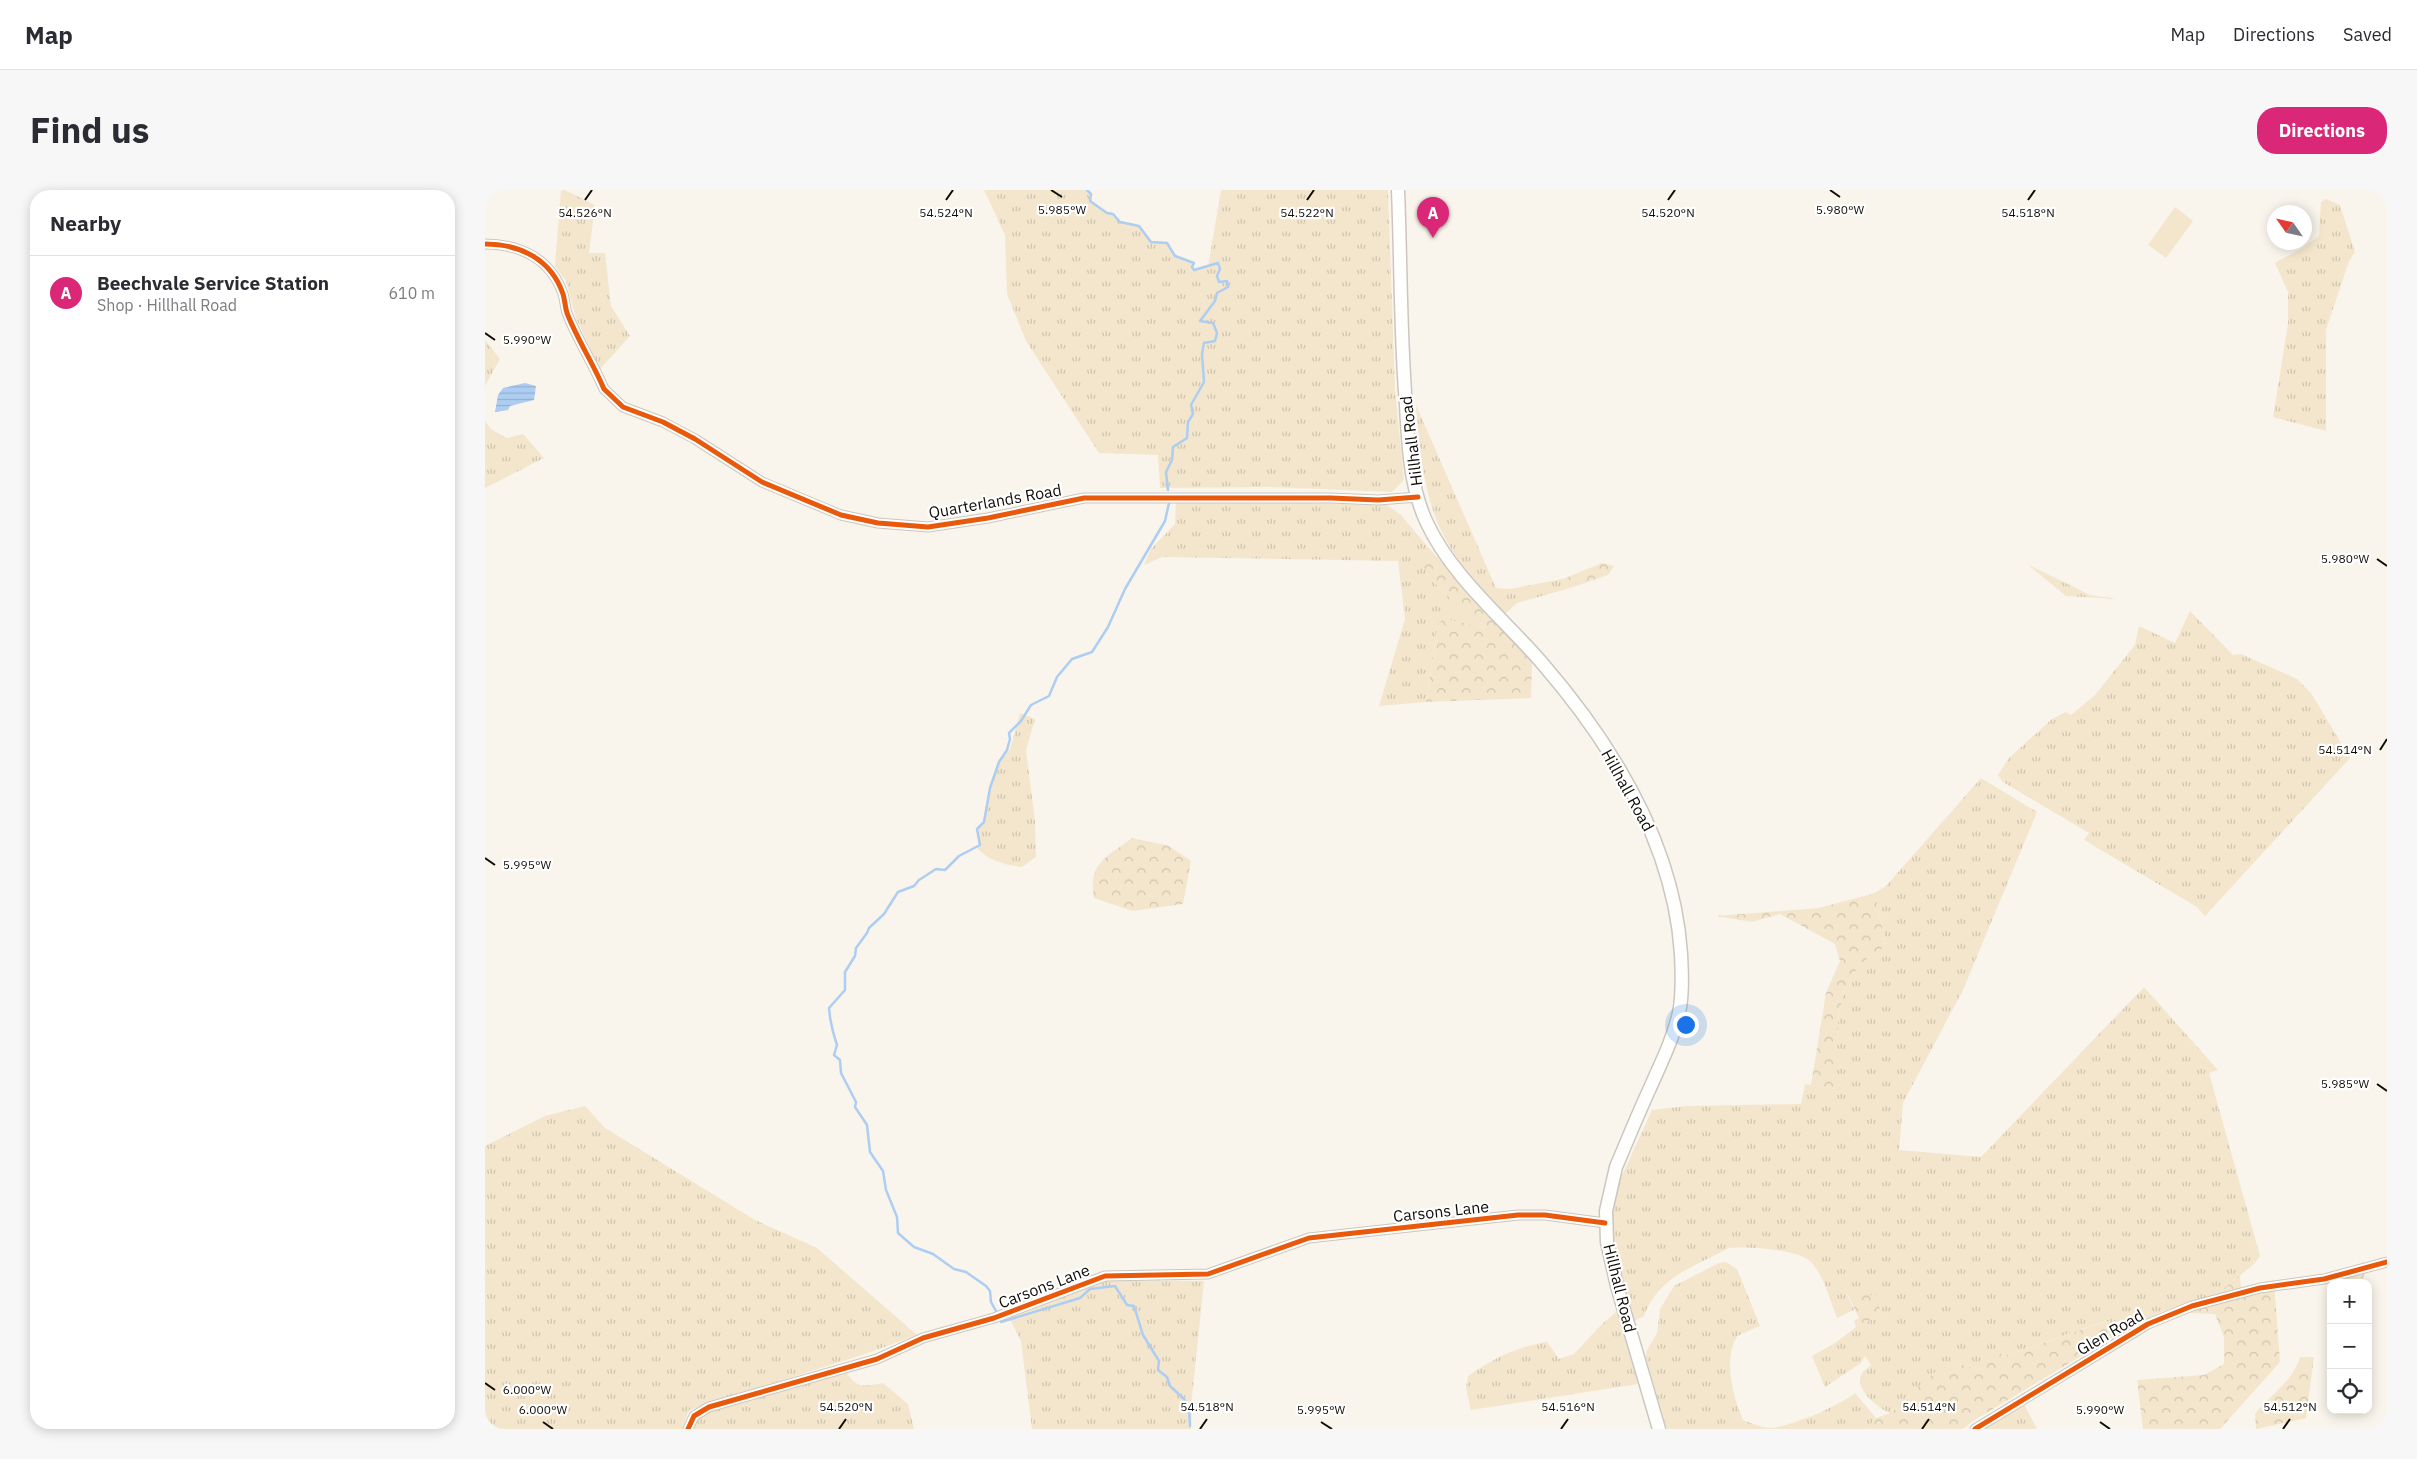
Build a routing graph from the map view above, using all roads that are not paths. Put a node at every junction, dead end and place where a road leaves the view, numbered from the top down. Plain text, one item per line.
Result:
1 (1398, 190) edge
2 (485, 244) edge
3 (1418, 497) junction
4 (1605, 1223) junction
5 (2387, 1262) edge
6 (688, 1429) edge
7 (1659, 1429) edge
8 (1975, 1429) edge

1 - 3 main road, Hillhall Road
2 - 3 street, Quarterlands Road
3 - 4 main road, Hillhall Road
4 - 6 street, Carsons Lane
4 - 7 main road, Hillhall Road
5 - 8 street, Glen Road

